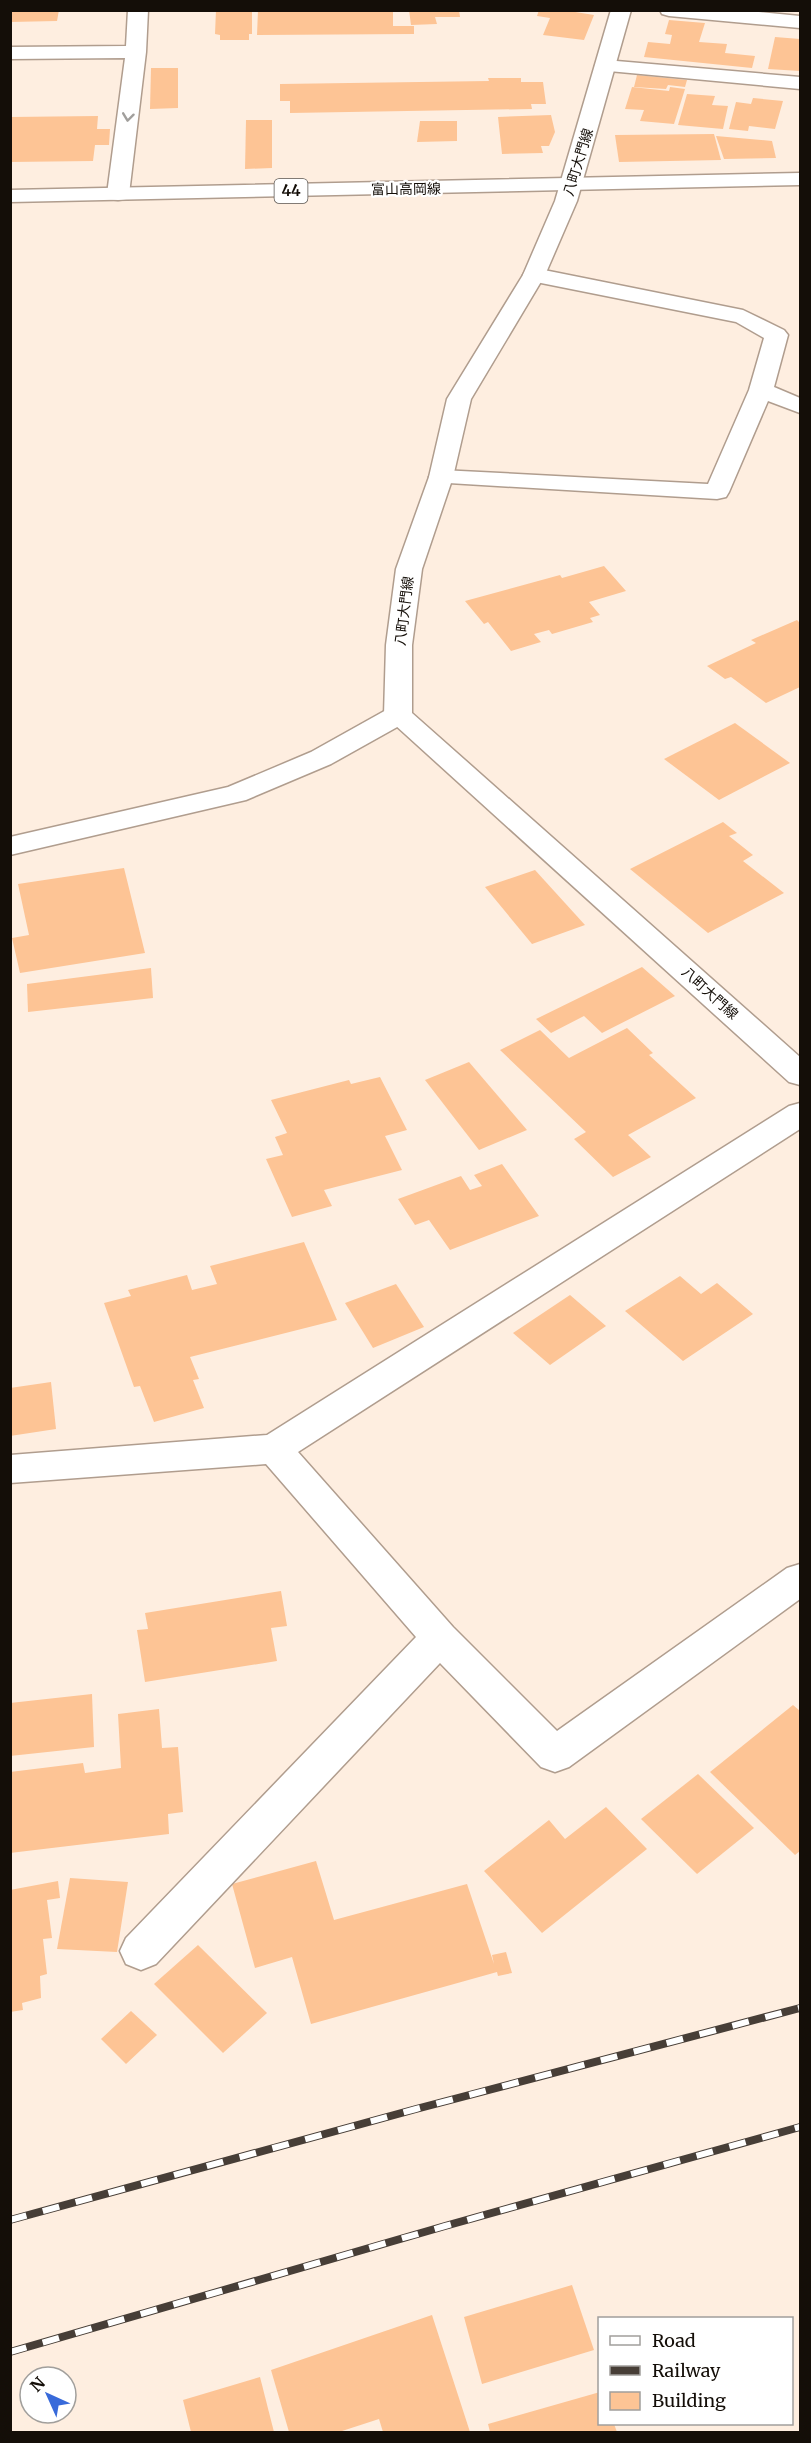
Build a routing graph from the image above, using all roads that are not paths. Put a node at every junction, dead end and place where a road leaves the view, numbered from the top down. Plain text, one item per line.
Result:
1 (138, 10) edge
2 (621, 10) edge
3 (669, 10) edge
4 (801, 22) edge
5 (10, 53) edge
6 (135, 56) junction
7 (606, 66) junction
8 (801, 83) edge
9 (801, 179) edge
10 (571, 185) junction
11 (118, 194) junction
12 (10, 196) edge
13 (534, 275) junction
14 (761, 390) junction
15 (801, 406) edge
16 (441, 477) junction
17 (398, 715) junction
18 (10, 846) edge
19 (801, 1074) edge
20 (801, 1114) edge
21 (274, 1449) junction
22 (10, 1469) edge
23 (801, 1579) edge
24 (440, 1638) junction
25 (141, 1951) dead end

1 - 6 street
2 - 7 street, 八町大門線
3 - 4 street
5 - 6 street
6 -> 11 street
7 - 8 street
7 - 10 street, 八町大門線
9 - 10 street, 富山高岡線 / 44
10 - 11 street, 富山高岡線 / 44
10 - 13 street, 八町大門線
11 - 12 street, 富山高岡線 / 44
13 - 14 street
13 - 16 street, 八町大門線
14 - 15 street
14 - 16 street
16 - 17 street, 八町大門線
17 - 18 street
17 - 19 street, 八町大門線
20 - 21 street
21 - 22 street
21 - 24 street
23 - 24 street
24 - 25 street

